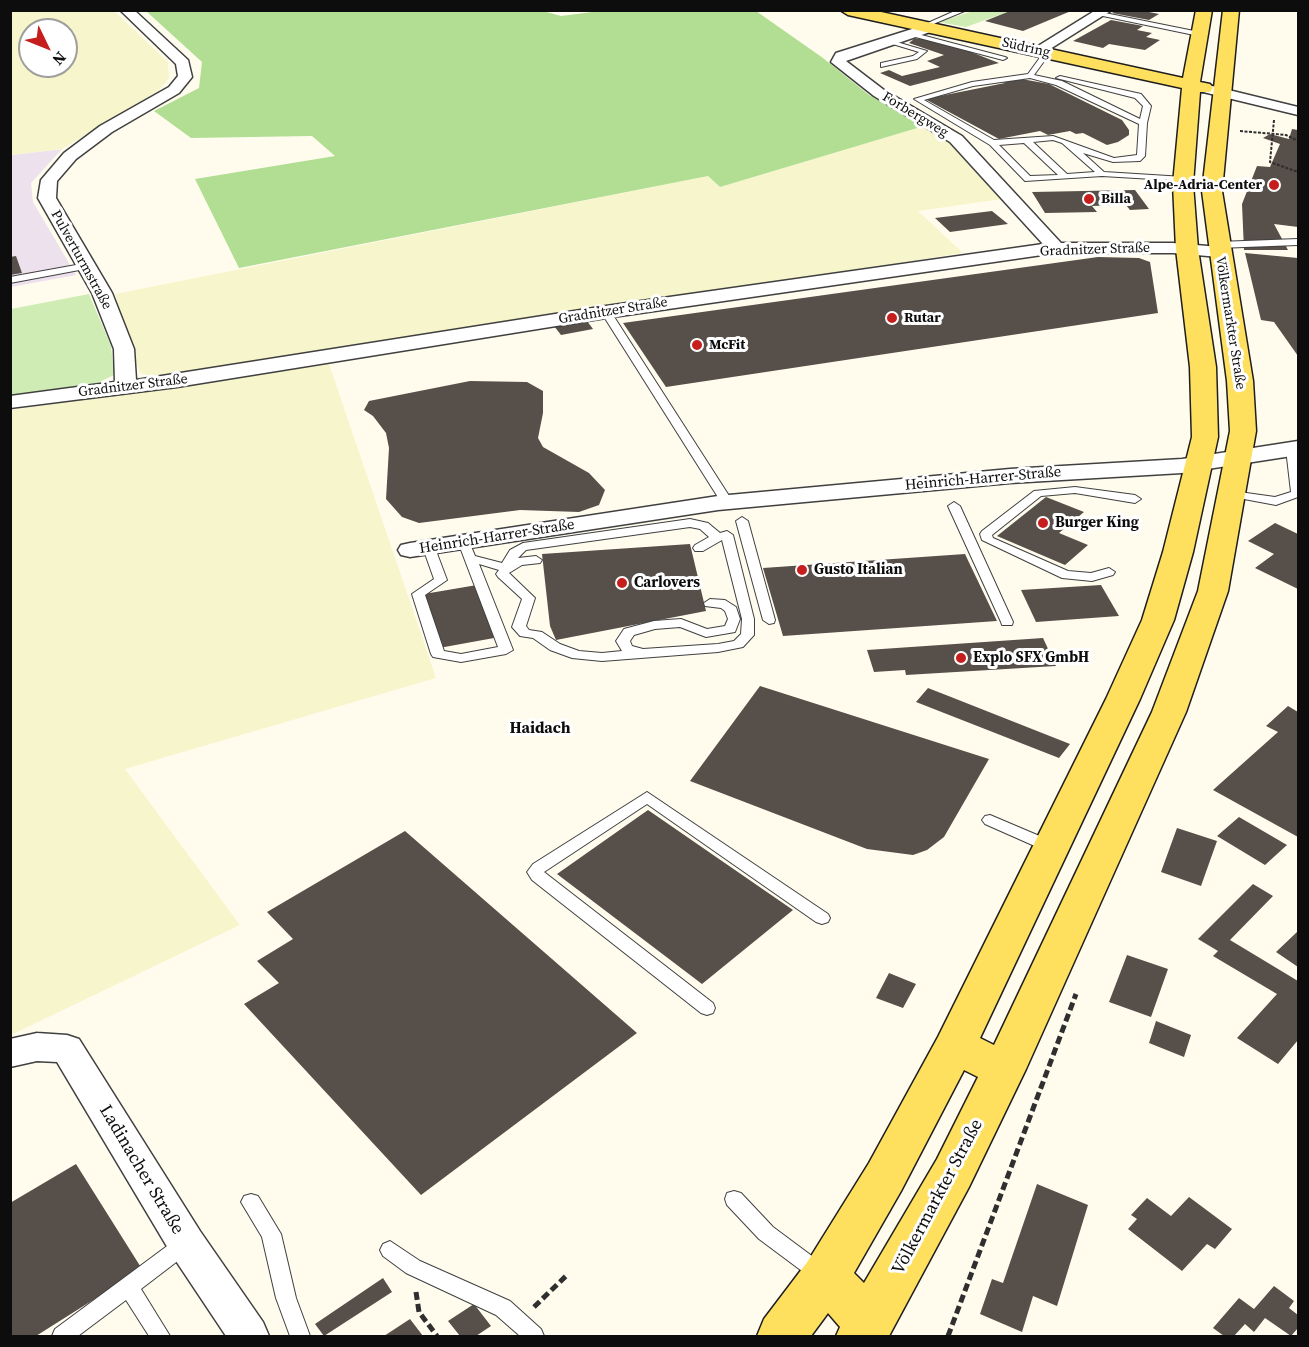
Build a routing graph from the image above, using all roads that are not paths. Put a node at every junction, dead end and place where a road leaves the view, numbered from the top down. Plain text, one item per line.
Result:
1 (126, 10) edge
2 (848, 10) edge
3 (964, 10) edge
4 (1204, 10) edge
5 (1231, 10) edge
6 (1103, 12) edge
7 (922, 29) junction
8 (1199, 34) junction
9 (888, 41) junction
10 (1042, 52) junction
11 (1003, 58) dead end
12 (884, 65) dead end
13 (1030, 76) junction
14 (1151, 77) junction
15 (1043, 78) junction
16 (1222, 79) junction
17 (1202, 91) junction
18 (1260, 102) junction
19 (1299, 111) edge
20 (1143, 123) junction
21 (1026, 140) junction
22 (993, 143) junction
23 (1073, 147) junction
24 (1102, 174) junction
25 (1064, 176) junction
26 (1184, 179) junction
27 (1299, 242) edge
28 (1056, 248) junction
29 (1208, 249) junction
30 (87, 266) junction
31 (10, 280) edge
32 (606, 312) junction
33 (126, 386) junction
34 (10, 402) edge
35 (1295, 449) edge
36 (1239, 459) junction
37 (1201, 463) junction
38 (1232, 494) junction
39 (1135, 499) dead end
40 (727, 502) junction
41 (954, 507) dead end
42 (722, 536) junction
43 (699, 548) dead end
44 (419, 549) joint
45 (467, 550) junction
46 (536, 560) dead end
47 (506, 568) junction
48 (1109, 572) dead end
49 (710, 603) dead end
50 (769, 620) dead end
51 (1158, 620) junction
52 (1007, 622) dead end
53 (696, 629) junction
54 (1200, 632) junction
55 (682, 650) junction
56 (643, 653) junction
57 (1123, 699) junction
58 (1169, 712) junction
59 (990, 820) dead end
60 (1052, 847) junction
61 (1100, 865) junction
62 (822, 918) dead end
63 (707, 1008) dead end
64 (955, 1046) junction
65 (10, 1053) edge
66 (1004, 1069) junction
67 (734, 1199) dead end
68 (252, 1202) dead end
69 (186, 1243) junction
70 (390, 1250) dead end
71 (825, 1277) junction
72 (128, 1286) junction
73 (873, 1332) edge
74 (62, 1336) edge
75 (160, 1336) edge
76 (249, 1336) edge
77 (300, 1336) edge
78 (534, 1336) edge
79 (782, 1336) edge

1 - 30 street, Pulverturmstraße
2 - 7 main road, Südring
3 - 7 lane
4 - 8 main road, Völkermarkter Straße
5 - 16 main road, Völkermarkter Straße
6 - 8 lane
6 - 10 street
7 - 9 street, Forbergweg
7 - 10 main road, Südring
7 - 11 lane
8 - 17 main road, Völkermarkter Straße
9 - 12 lane
9 - 28 street, Forbergweg
10 - 13 lane
10 - 14 main road, Südring
13 - 15 lane
13 - 22 lane
14 - 17 main road
14 - 17 main road
15 - 20 lane
15 - 20 lane
16 - 17 main road, Völkermarkter Straße
16 - 18 street
17 - 18 street
17 - 18 street
17 - 26 main road, Völkermarkter Straße
17 - 29 main road, Völkermarkter Straße
18 - 19 street
20 - 23 lane
21 - 22 lane
21 - 23 lane
21 - 25 lane
22 - 25 lane
23 - 24 lane
24 - 25 lane
24 - 26 lane
26 - 29 main road, Völkermarkter Straße
27 - 29 lane
28 - 29 street, Gradnitzer Straße
28 - 32 street, Gradnitzer Straße
29 - 36 main road, Völkermarkter Straße
29 - 37 main road, Völkermarkter Straße
30 - 31 lane
30 - 33 street, Pulverturmstraße
32 - 33 street, Gradnitzer Straße
32 - 40 lane
33 - 34 street, Gradnitzer Straße
35 - 36 street, Heinrich-Harrer-Straße
35 - 38 lane
36 - 37 street, Heinrich-Harrer-Straße
36 - 38 main road, Völkermarkter Straße
37 - 40 street, Heinrich-Harrer-Straße
37 - 51 main road, Völkermarkter Straße
38 - 54 main road, Völkermarkter Straße
39 - 48 lane
40 - 45 street, Heinrich-Harrer-Straße
41 - 52 lane
42 - 43 lane
42 - 47 lane
42 - 50 lane
42 - 55 lane
44 - 45 street, Heinrich-Harrer-Straße
44 - 45 lane
45 - 47 lane
46 - 47 lane
47 - 56 lane
49 - 53 lane
51 - 54 main road
51 - 57 main road, Völkermarkter Straße
53 - 55 lane
53 - 56 lane
54 - 58 main road, Völkermarkter Straße
55 - 56 lane
57 - 58 main road
57 - 60 main road, Völkermarkter Straße
58 - 61 main road, Völkermarkter Straße
59 - 60 lane
60 - 61 main road
60 - 64 main road, Völkermarkter Straße
61 - 66 main road, Völkermarkter Straße
62 - 63 lane
64 - 66 main road
64 - 71 main road, Völkermarkter Straße
65 - 69 street, Ladinacher Straße
66 - 73 main road, Völkermarkter Straße
67 - 71 lane
68 - 77 lane
69 - 72 lane
69 - 76 street, Ladinacher Straße
70 - 78 lane
71 - 73 main road, Völkermarkter Straße
71 - 79 main road, Völkermarkter Straße
72 - 74 lane
72 - 75 lane

